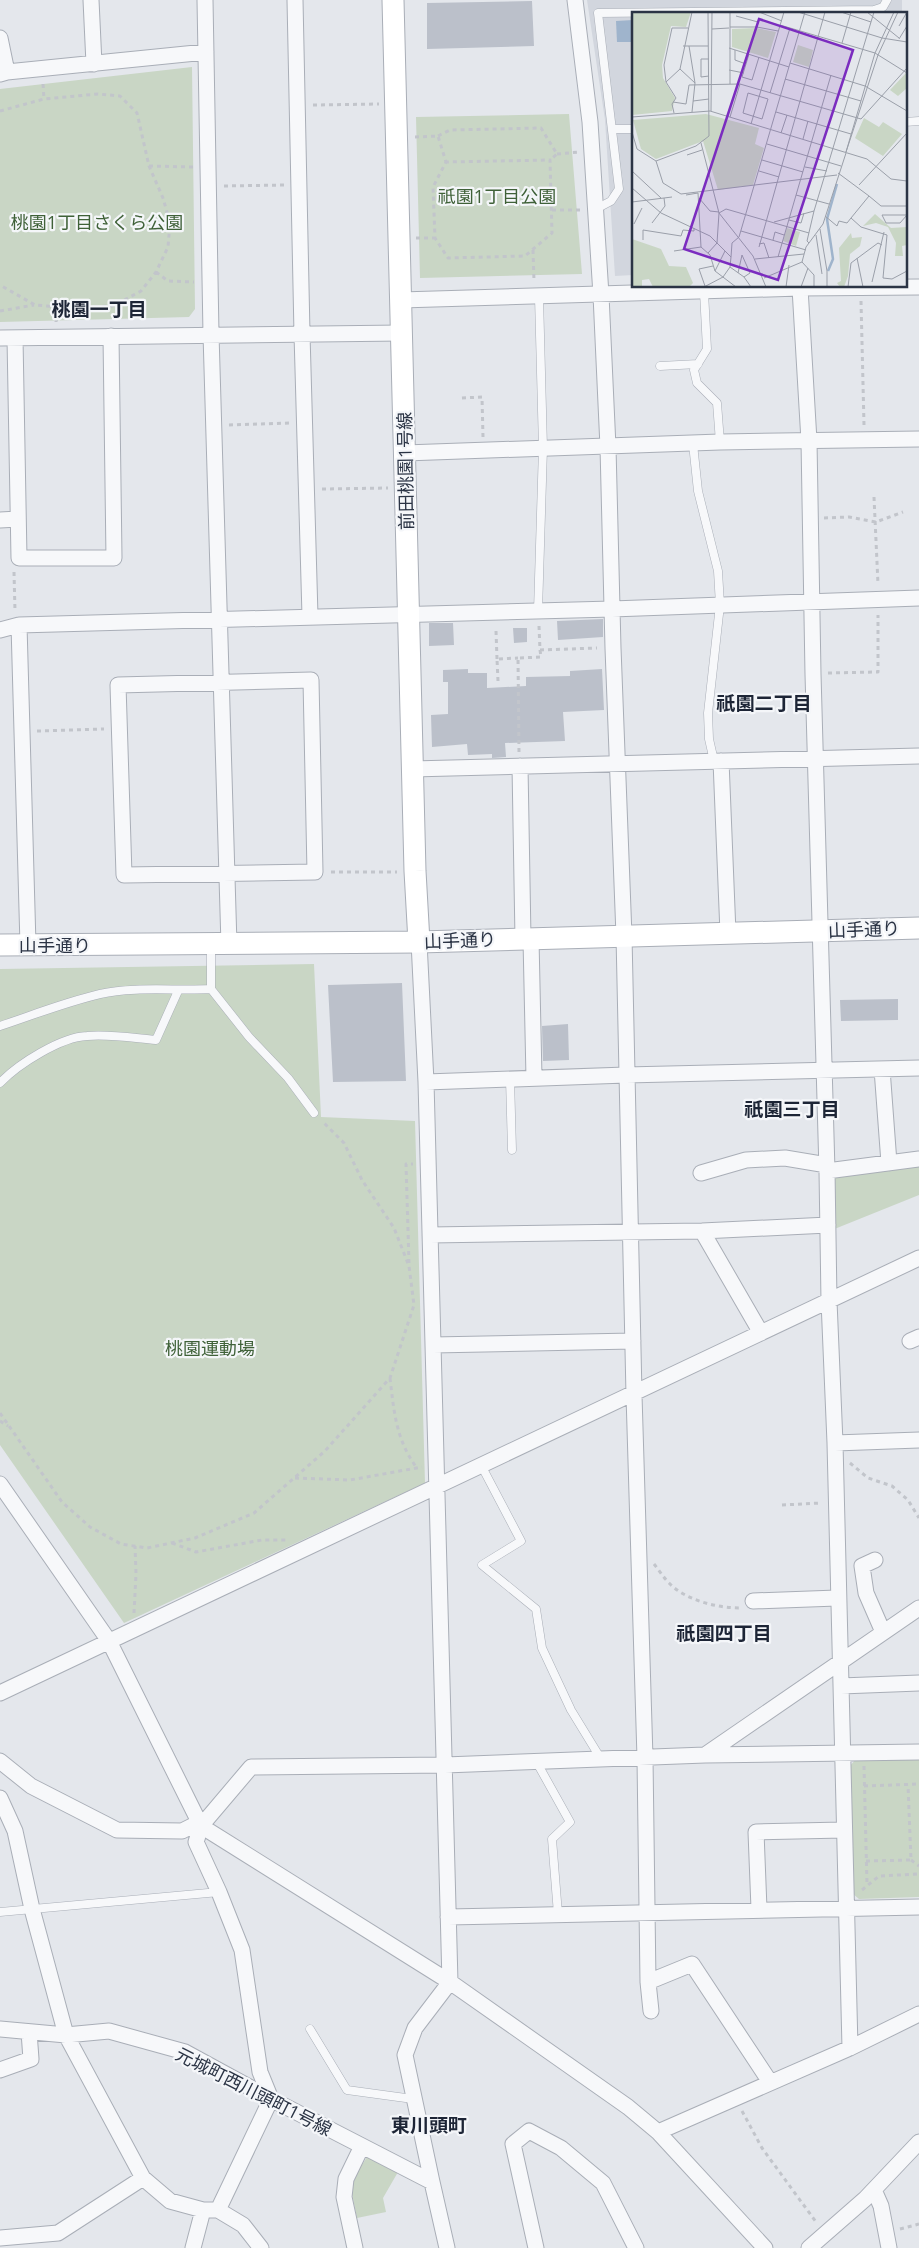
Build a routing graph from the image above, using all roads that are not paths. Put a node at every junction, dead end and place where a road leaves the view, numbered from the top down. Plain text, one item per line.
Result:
1 (90, 0) edge
2 (205, 0) edge
3 (295, 0) edge
4 (393, 0) edge
5 (575, 0) edge
6 (887, 0) edge
7 (787, 12) edge
8 (632, 13) edge
9 (0, 38) edge
10 (206, 52) junction
11 (94, 64) junction
12 (3, 73) edge
13 (919, 121) edge
14 (906, 122) edge
15 (612, 129) junction
16 (632, 129) edge
17 (596, 209) junction
18 (906, 287) edge
19 (919, 287) edge
20 (800, 288) junction
21 (861, 288) edge
22 (704, 292) junction
23 (601, 295) junction
24 (537, 297) junction
25 (401, 300) junction
26 (211, 334) junction
27 (302, 334) junction
28 (402, 334) junction
29 (111, 336) junction
30 (7, 338) edge
31 (698, 364) junction
32 (660, 366) dead end
33 (8, 431) edge
34 (919, 439) edge
35 (809, 441) junction
36 (720, 442) junction
37 (693, 444) junction
38 (608, 447) junction
39 (542, 448) junction
40 (405, 453) junction
41 (18, 519) junction
42 (0, 520) edge
43 (919, 598) edge
44 (812, 603) junction
45 (720, 605) junction
46 (612, 609) junction
47 (538, 611) junction
48 (409, 615) junction
49 (310, 616) junction
50 (218, 620) junction
51 (17, 625) junction
52 (0, 630) edge
53 (221, 682) junction
54 (919, 756) edge
55 (816, 759) junction
56 (718, 761) junction
57 (618, 764) junction
58 (520, 766) junction
59 (412, 769) junction
60 (226, 874) junction
61 (919, 928) edge
62 (820, 931) junction
63 (728, 933) junction
64 (624, 936) junction
65 (527, 939) junction
66 (419, 942) junction
67 (28, 945) junction
68 (220, 945) junction
69 (0, 946) edge
70 (212, 989) junction
71 (178, 991) junction
72 (0, 1026) edge
73 (919, 1068) edge
74 (882, 1069) junction
75 (824, 1071) junction
76 (626, 1075) junction
77 (534, 1078) junction
78 (510, 1079) junction
79 (426, 1082) junction
80 (0, 1083) edge
81 (314, 1113) road end
82 (512, 1150) dead end
83 (919, 1159) edge
84 (889, 1163) junction
85 (827, 1168) junction
86 (701, 1174) dead end
87 (828, 1225) junction
88 (630, 1231) junction
89 (702, 1231) junction
90 (430, 1235) junction
91 (919, 1258) edge
92 (829, 1301) junction
93 (761, 1333) junction
94 (633, 1341) junction
95 (433, 1345) junction
96 (634, 1395) junction
97 (919, 1440) edge
98 (835, 1443) junction
99 (481, 1465) junction
100 (0, 1484) edge
101 (436, 1488) junction
102 (875, 1560) dead end
103 (838, 1598) junction
104 (753, 1601) road end
105 (919, 1608) edge
106 (883, 1632) junction
107 (110, 1641) junction
108 (840, 1661) junction
109 (919, 1683) edge
110 (841, 1686) junction
111 (0, 1693) edge
112 (919, 1752) edge
113 (842, 1754) junction
114 (705, 1755) junction
115 (601, 1758) junction
116 (645, 1758) junction
117 (0, 1761) edge
118 (536, 1762) junction
119 (445, 1765) junction
120 (0, 1798) edge
121 (199, 1824) junction
122 (843, 1830) junction
123 (219, 1892) junction
124 (919, 1907) edge
125 (32, 1909) junction
126 (759, 1909) junction
127 (846, 1910) junction
128 (0, 1912) edge
129 (558, 1914) junction
130 (647, 1914) junction
131 (448, 1917) junction
132 (450, 1982) junction
133 (648, 1982) junction
134 (651, 2011) dead end
135 (919, 2014) edge
136 (310, 2029) dead end
137 (0, 2030) edge
138 (29, 2032) junction
139 (66, 2035) junction
140 (850, 2048) junction
141 (0, 2070) edge
142 (770, 2082) junction
143 (271, 2099) junction
144 (413, 2099) junction
145 (658, 2132) junction
146 (919, 2142) edge
147 (362, 2146) junction
148 (143, 2178) junction
149 (432, 2182) junction
150 (874, 2190) junction
151 (211, 2210) junction
152 (0, 2238) edge
153 (193, 2248) edge
154 (261, 2248) edge
155 (355, 2248) edge
156 (447, 2248) edge
157 (536, 2248) edge
158 (636, 2248) edge
159 (765, 2248) edge
160 (809, 2248) edge
161 (889, 2248) edge

1 - 11 street
2 - 10 street
3 - 27 street
4 - 25 street, 前田桃園1号線
5 - 17 street
6 - 7 lane
8 - 15 lane
9 - 12 street
10 - 11 street
10 - 26 street
11 - 12 street
13 - 14 lane
15 - 16 lane
15 - 17 lane
17 - 23 street
18 - 19 street
20 - 21 street
20 - 22 street
20 - 35 street
22 - 23 street
22 - 31 lane
23 - 24 street
23 - 38 street
24 - 25 street
24 - 39 lane
25 - 28 street, 前田桃園1号線
26 - 27 street
26 - 29 street
26 - 50 street
27 - 28 street
27 - 49 street
28 - 40 street, 前田桃園1号線
29 - 30 street
29 - 41 street
30 - 33 street
31 - 32 lane
31 - 36 lane
33 - 41 street
34 - 35 street
35 - 36 street
35 - 44 street
36 - 37 street
37 - 38 street
37 - 45 lane
38 - 39 street
38 - 46 street
39 - 40 street
39 - 47 lane
40 - 48 street, 前田桃園1号線
41 - 42 street
43 - 44 street
44 - 45 street
44 - 55 street
45 - 46 street
45 - 56 lane
46 - 47 street
46 - 57 street
47 - 48 street
48 - 49 street
48 - 59 street, 前田桃園1号線
49 - 50 street
50 - 51 street
50 - 53 street
51 - 52 street
51 - 67 street
53 - 60 street
53 - 60 street
53 - 60 street
54 - 55 street
55 - 56 street
55 - 62 street
56 - 57 street
56 - 63 street
57 - 58 street
57 - 64 street
58 - 59 street
58 - 65 street
59 - 66 street, 前田桃園1号線
60 - 68 street
61 - 62 street, 山手通り
62 - 63 street, 山手通り
62 - 75 street
63 - 64 street, 山手通り
64 - 65 street, 山手通り
64 - 76 street
65 - 66 street, 山手通り
65 - 77 street
66 - 68 street, 山手通り
66 - 79 street
67 - 68 street, 山手通り
67 - 69 street, 山手通り
68 - 70 lane
70 - 71 lane
70 - 81 lane
71 - 72 lane
71 - 80 lane
73 - 74 street
74 - 75 street
74 - 84 street
75 - 76 street
75 - 85 street
76 - 77 street
76 - 88 street
77 - 78 street
78 - 79 street
78 - 82 lane
79 - 90 street
83 - 84 street
84 - 85 street
85 - 86 street
85 - 87 street
87 - 89 street
87 - 92 street
88 - 89 street
88 - 90 street
88 - 94 street
89 - 93 street
90 - 95 street
91 - 92 street
92 - 93 street
92 - 98 street
93 - 96 street
94 - 95 street
94 - 96 street
95 - 101 street
96 - 99 street
96 - 116 street
97 - 98 street
98 - 103 street
99 - 101 street
99 - 115 lane
100 - 107 street
101 - 107 street
101 - 119 street
102 - 106 street
103 - 104 street
103 - 108 street
105 - 106 street
106 - 108 street
107 - 111 street
107 - 121 street
108 - 110 street
108 - 114 street
109 - 110 street
110 - 113 street
112 - 113 street
113 - 114 street
113 - 122 street
114 - 116 street
115 - 116 street
115 - 118 street
116 - 130 street
117 - 121 street
118 - 119 street
118 - 129 lane
119 - 121 street
119 - 131 street
120 - 125 street
121 - 123 street
121 - 132 street
122 - 126 street
122 - 127 street
123 - 125 lane
123 - 143 street
124 - 127 street
125 - 128 lane
125 - 139 street
126 - 127 street
126 - 130 street
127 - 140 street
129 - 130 street
129 - 131 street
130 - 133 street
131 - 132 street
132 - 144 street
132 - 145 street
133 - 134 street
133 - 142 street
135 - 140 street
136 - 144 lane
137 - 138 street, 元城町西川頭町1号線
138 - 139 street, 元城町西川頭町1号線
138 - 141 street
139 - 143 street, 元城町西川頭町1号線
139 - 148 street
140 - 142 street
142 - 145 street
143 - 147 street, 元城町西川頭町1号線
143 - 151 street
144 - 149 street
145 - 159 street
146 - 150 street
147 - 149 street, 元城町西川頭町1号線
147 - 155 street
148 - 151 street
148 - 152 street
149 - 156 street
150 - 160 street
150 - 161 street
151 - 153 street
151 - 154 street
157 - 158 street

